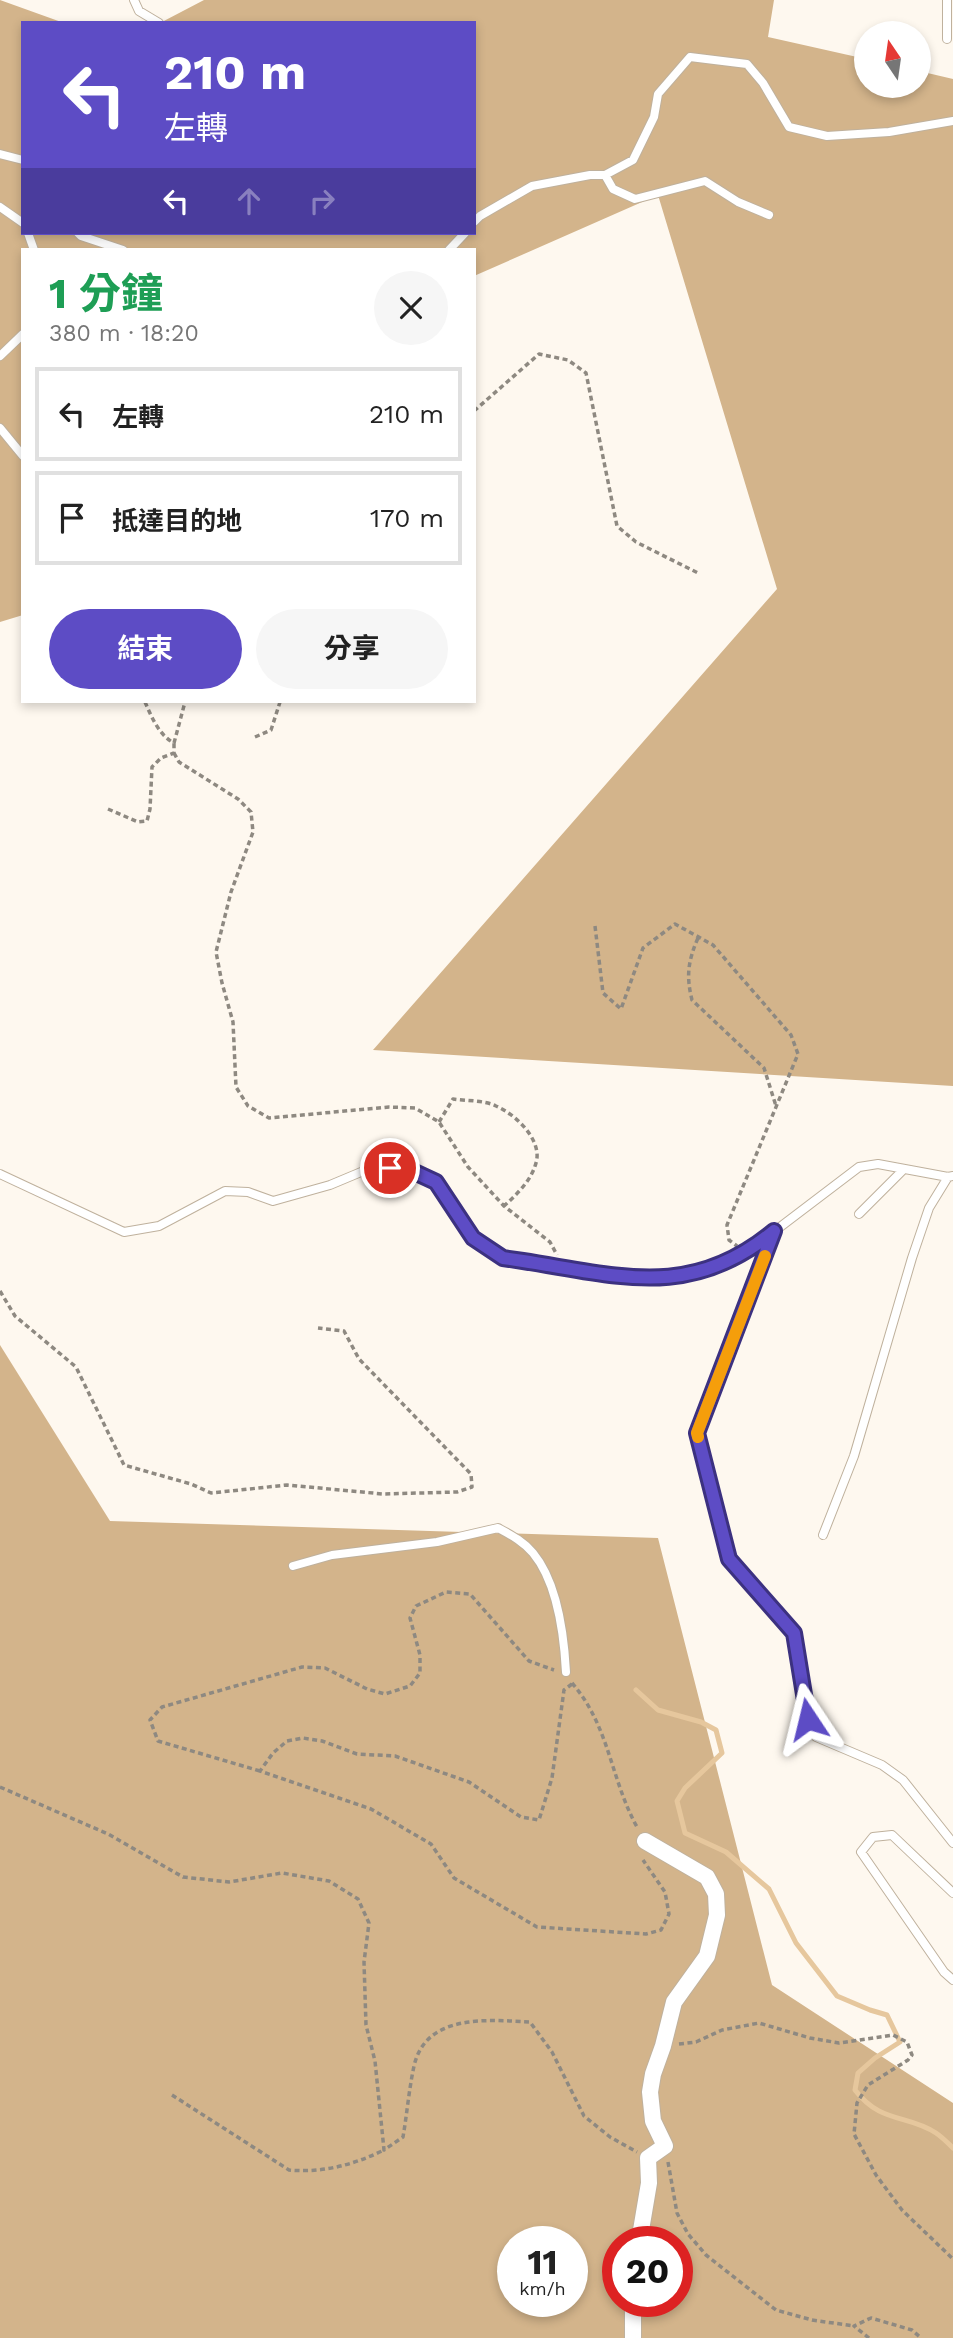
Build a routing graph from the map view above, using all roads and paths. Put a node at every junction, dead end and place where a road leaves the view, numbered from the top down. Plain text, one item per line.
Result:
1 (134, 0) edge
2 (947, 0) edge
3 (156, 21) edge
4 (947, 39) dead end
5 (953, 121) edge
6 (0, 154) edge
7 (21, 159) edge
8 (605, 175) junction
9 (0, 207) edge
10 (769, 215) dead end
11 (476, 220) edge
12 (21, 222) edge
13 (79, 235) edge
14 (463, 235) edge
15 (117, 248) edge
16 (451, 248) edge
17 (21, 336) edge
18 (0, 356) edge
19 (476, 409) edge
20 (0, 428) edge
21 (21, 454) edge
22 (700, 574) dead end
23 (146, 703) edge
24 (184, 703) edge
25 (280, 703) edge
26 (255, 737) dead end
27 (174, 743) junction
28 (174, 753) junction
29 (108, 809) dead end
30 (595, 926) dead end
31 (698, 938) junction
32 (776, 1107) junction
33 (439, 1122) junction
34 (904, 1169) junction
35 (0, 1174) edge
36 (951, 1176) edge
37 (505, 1206) junction
38 (859, 1214) dead end
39 (774, 1231) junction
40 (746, 1253) junction
41 (563, 1268) junction
42 (0, 1291) edge
43 (318, 1328) dead end
44 (823, 1535) dead end
45 (293, 1566) dead end
46 (566, 1672) junction
47 (572, 1684) junction
48 (260, 1771) junction
49 (0, 1787) edge
50 (645, 1841) junction
51 (953, 1843) edge
52 (953, 1893) edge
53 (953, 1980) edge
54 (663, 2046) junction
55 (172, 2095) dead end
56 (665, 2146) junction
57 (384, 2151) junction
58 (648, 2158) junction
59 (642, 2226) edge
60 (953, 2259) edge
61 (633, 2317) edge
62 (854, 2326) junction
63 (633, 2338) edge
64 (869, 2338) edge
65 (921, 2338) edge

1 - 3 lane
2 - 4 lane
5 - 8 lane
6 - 7 lane
8 - 10 lane
8 - 11 lane
9 - 12 lane
13 - 15 lane
14 - 16 lane
17 - 18 lane
19 - 22 path
20 - 21 lane
23 - 27 path
24 - 27 path
25 - 26 path
27 - 28 path
28 - 29 path
28 - 33 path
30 - 31 path
31 - 32 path
31 - 32 path
32 - 40 path
33 - 37 path
33 - 37 path
34 - 36 lane
34 - 38 lane
34 - 39 lane
35 - 41 lane
36 - 44 lane
37 - 41 path
39 - 40 lane
39 - 51 lane
40 - 41 lane
42 - 43 path
45 - 46 lane
46 - 47 path
46 - 48 path
47 - 48 path
47 - 50 path
48 - 50 path
49 - 57 path
50 - 54 street
52 - 53 lane
54 - 56 street
54 - 60 path
55 - 57 path
56 - 58 street
56 - 62 path
57 - 58 path
58 - 59 street
61 - 63 street
62 - 64 path
62 - 65 path

